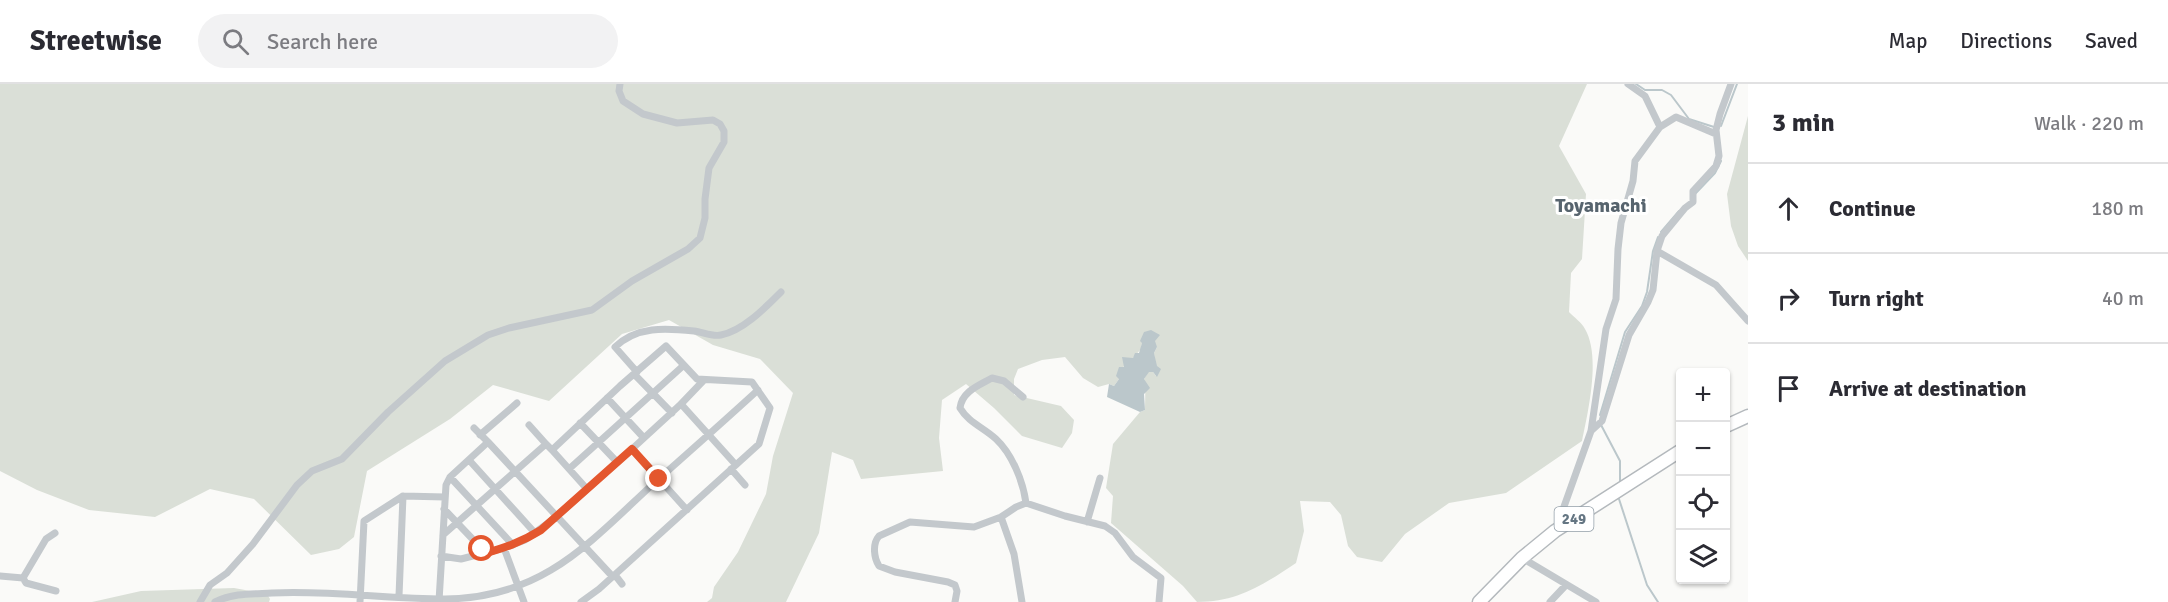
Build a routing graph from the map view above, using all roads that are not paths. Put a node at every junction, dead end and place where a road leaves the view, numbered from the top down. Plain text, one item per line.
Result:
1 (620, 84) edge
2 (1628, 84) edge
3 (1731, 84) edge
4 (1660, 127) junction
5 (1716, 130) junction
6 (1657, 251) junction
7 (781, 292) dead end
8 (1748, 321) edge
9 (684, 365) junction
10 (635, 373) junction
11 (704, 380) junction
12 (758, 390) junction
13 (653, 392) junction
14 (1023, 397) dead end
15 (607, 398) junction
16 (518, 403) dead end
17 (681, 404) junction
18 (672, 413) junction
19 (1748, 416) edge
20 (626, 418) junction
21 (580, 423) junction
22 (1730, 424) edge
23 (530, 425) dead end
24 (1597, 426) junction
25 (474, 428) dead end
26 (480, 435) junction
27 (708, 435) junction
28 (644, 438) junction
29 (488, 442) junction
30 (598, 443) junction
31 (546, 444) junction
32 (632, 449) junction
33 (552, 450) junction
34 (1676, 454) edge
35 (469, 460) junction
36 (617, 462) junction
37 (734, 467) junction
38 (569, 469) junction
39 (516, 471) junction
40 (450, 477) junction
41 (1100, 478) dead end
42 (659, 479) junction
43 (745, 484) dead end
44 (496, 489) junction
45 (587, 489) junction
46 (404, 496) junction
47 (445, 498) junction
48 (1026, 503) junction
49 (477, 505) junction
50 (444, 509) junction
51 (687, 510) junction
52 (556, 516) junction
53 (1001, 517) junction
54 (1087, 522) junction
55 (457, 523) junction
56 (1555, 531) junction
57 (55, 533) dead end
58 (535, 533) junction
59 (443, 535) junction
60 (513, 545) junction
61 (504, 548) junction
62 (585, 548) junction
63 (483, 554) junction
64 (441, 556) junction
65 (1522, 558) junction
66 (0, 576) edge
67 (614, 576) junction
68 (23, 578) junction
69 (622, 584) dead end
70 (1566, 585) junction
71 (518, 587) junction
72 (56, 591) dead end
73 (361, 593) junction
74 (399, 596) junction
75 (439, 600) edge
76 (200, 602) edge
77 (215, 602) edge
78 (360, 602) edge
79 (524, 602) edge
80 (581, 602) edge
81 (955, 602) edge
82 (1022, 602) edge
83 (1159, 602) edge
84 (1479, 602) edge
85 (1550, 602) edge
86 (1596, 602) edge

1 - 76 street
2 - 4 street
3 - 5 street
4 - 5 street
4 - 24 street
5 - 6 street
6 - 8 street
6 - 24 street
7 - 10 street
9 - 10 street
9 - 11 street
9 - 13 street
10 - 13 street
10 - 15 street
11 - 12 street
11 - 17 street
12 - 27 street
12 - 37 street
13 - 18 street
13 - 20 street
14 - 48 street
15 - 20 street
15 - 21 street
16 - 26 street
17 - 18 street
17 - 27 street
18 - 28 street
19 - 22 highway
20 - 28 street
20 - 30 street
21 - 30 street
21 - 33 street
23 - 31 street
24 - 56 street
25 - 26 street
26 - 29 street
27 - 37 street
27 - 42 street
28 - 32 street
29 - 35 street
29 - 39 street
30 - 36 street
30 - 38 street
31 - 33 street
31 - 39 street
32 - 36 street
32 - 42 street
33 - 38 street
34 - 56 highway, 249
35 - 40 street
35 - 44 street
36 - 45 street
37 - 43 street
37 - 51 street
38 - 45 street
39 - 44 street
39 - 52 street
40 - 47 street
40 - 49 street
41 - 54 street
42 - 51 street
42 - 62 street
44 - 49 street
44 - 58 street
45 - 52 street
46 - 47 street
46 - 73 street
46 - 74 street
47 - 50 street
48 - 53 street
48 - 54 street
49 - 55 street
49 - 60 street
50 - 55 street
50 - 59 street
51 - 67 street
52 - 58 street
52 - 62 street
53 - 81 street
53 - 82 street
54 - 83 street
55 - 59 street
55 - 63 street
56 - 65 highway, 249
57 - 68 street
58 - 60 street
59 - 64 street
60 - 61 street
61 - 63 street
61 - 71 street
62 - 67 street
62 - 71 street
63 - 64 street
64 - 75 street
65 - 70 street
65 - 84 highway, 249
66 - 68 street
67 - 69 street
67 - 80 street
68 - 72 street
70 - 85 street
70 - 86 street
71 - 75 street
71 - 79 street
73 - 74 street
73 - 77 street
73 - 78 street
74 - 75 street

